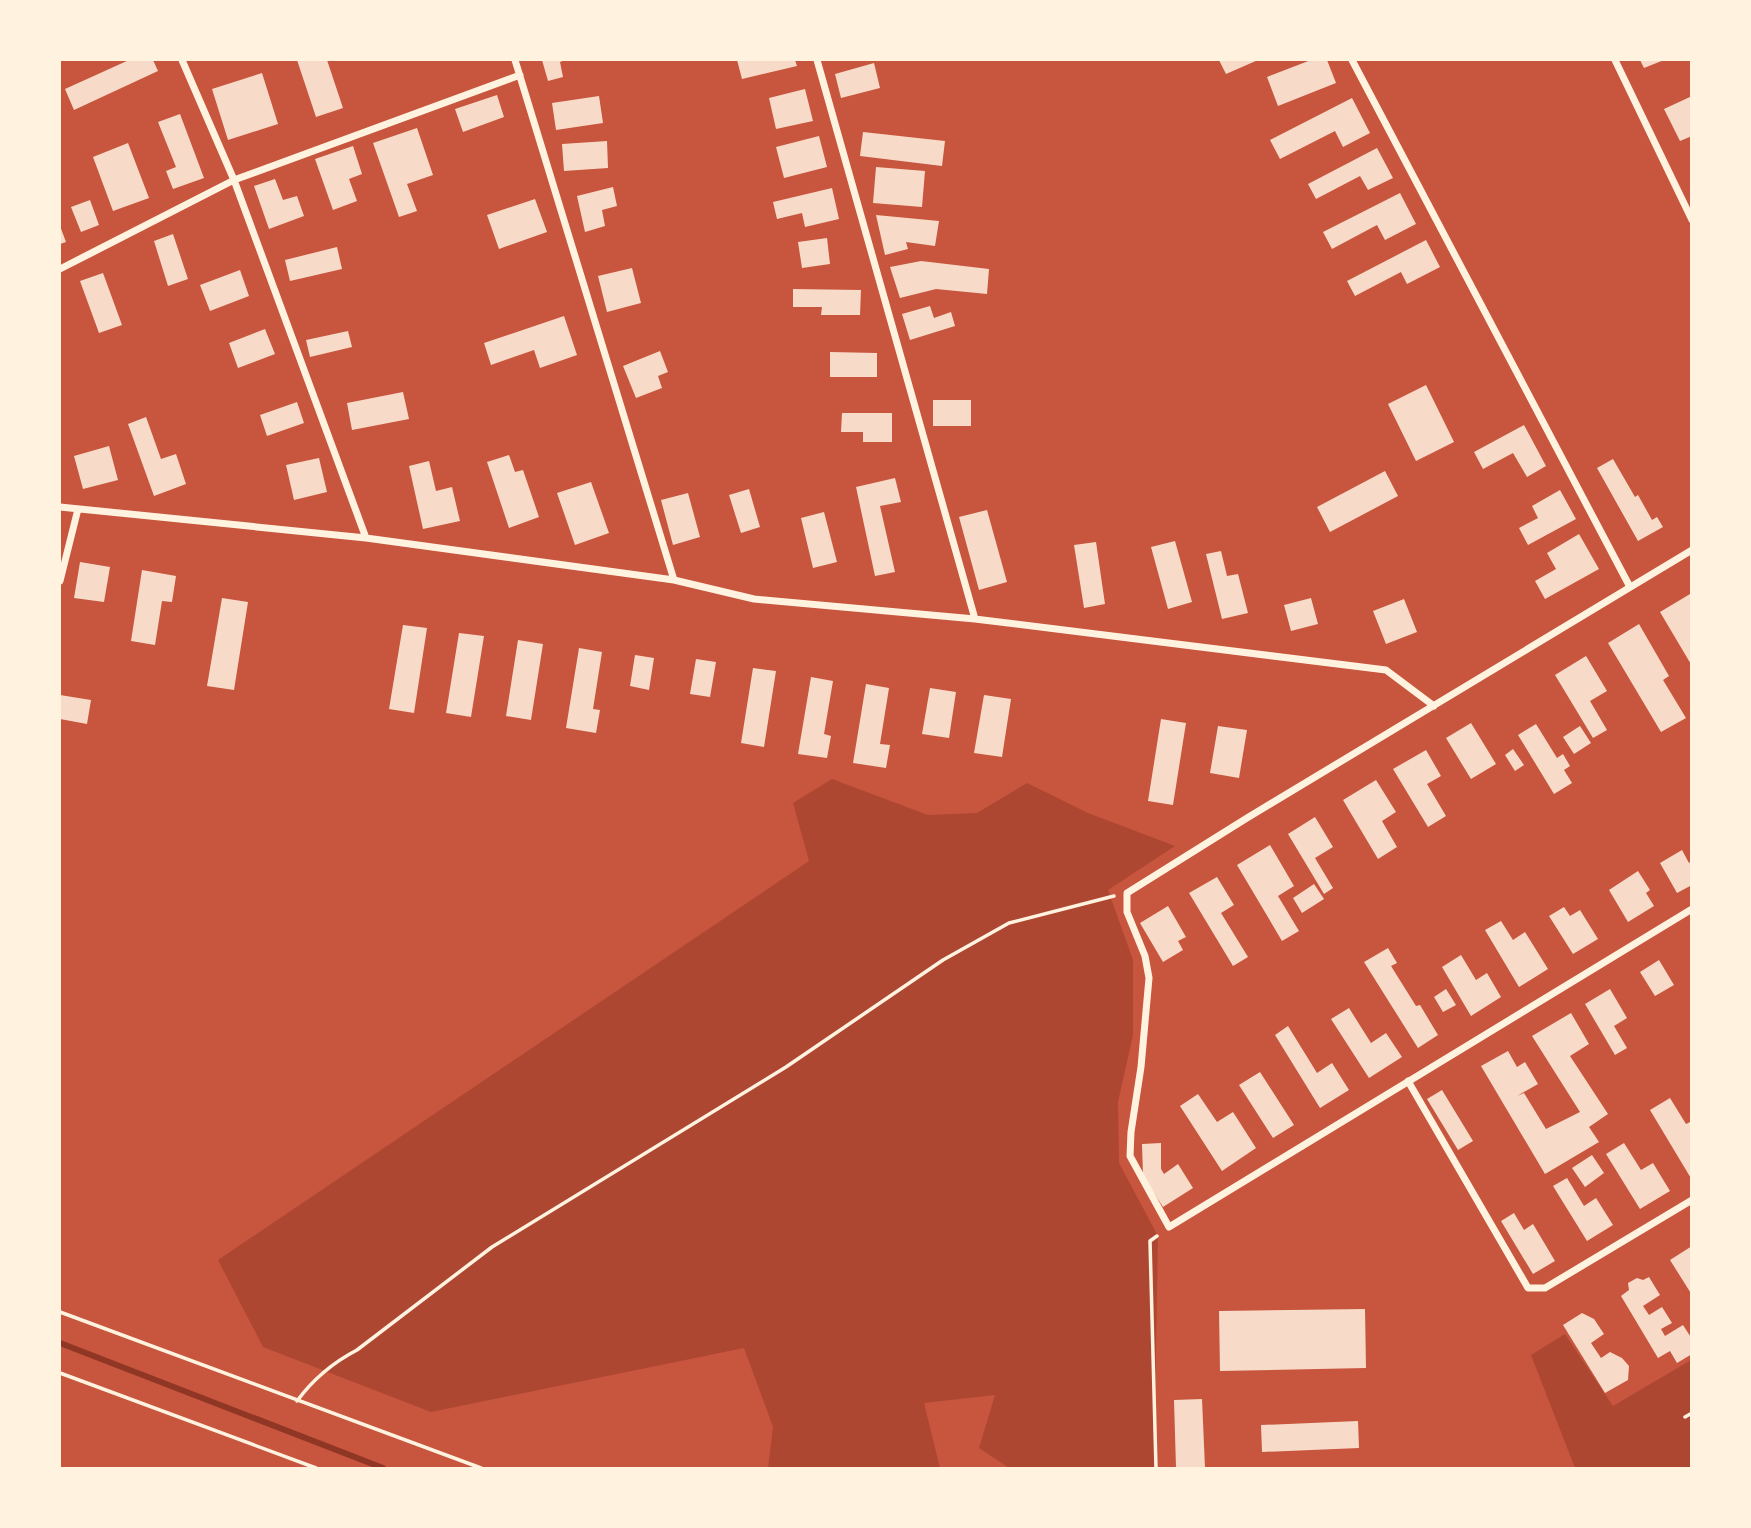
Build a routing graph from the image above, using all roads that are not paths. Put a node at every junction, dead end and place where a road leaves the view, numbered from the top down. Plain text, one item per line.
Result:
1 (183, 60) edge
2 (515, 60) edge
3 (817, 60) edge
4 (1352, 60) edge
5 (1615, 60) edge
6 (520, 75) junction
7 (234, 180) junction
8 (1692, 220) edge
9 (60, 269) edge
10 (60, 507) edge
11 (78, 509) junction
12 (366, 538) junction
13 (1692, 550) edge
14 (674, 580) junction
15 (60, 581) edge
16 (1630, 587) junction
17 (975, 620) junction
18 (1434, 706) junction
19 (1692, 909) edge
20 (1408, 1081) junction
21 (1692, 1200) edge

1 - 7 street
2 - 6 street
3 - 17 street
4 - 16 street
5 - 8 street
6 - 7 street
6 - 14 street
7 - 9 street
7 - 12 street
10 - 11 street
11 - 12 street
11 - 15 street
12 - 14 street
13 - 16 street
14 - 17 street
16 - 18 street
17 - 18 street
18 - 20 street
19 - 20 street
20 - 21 street

